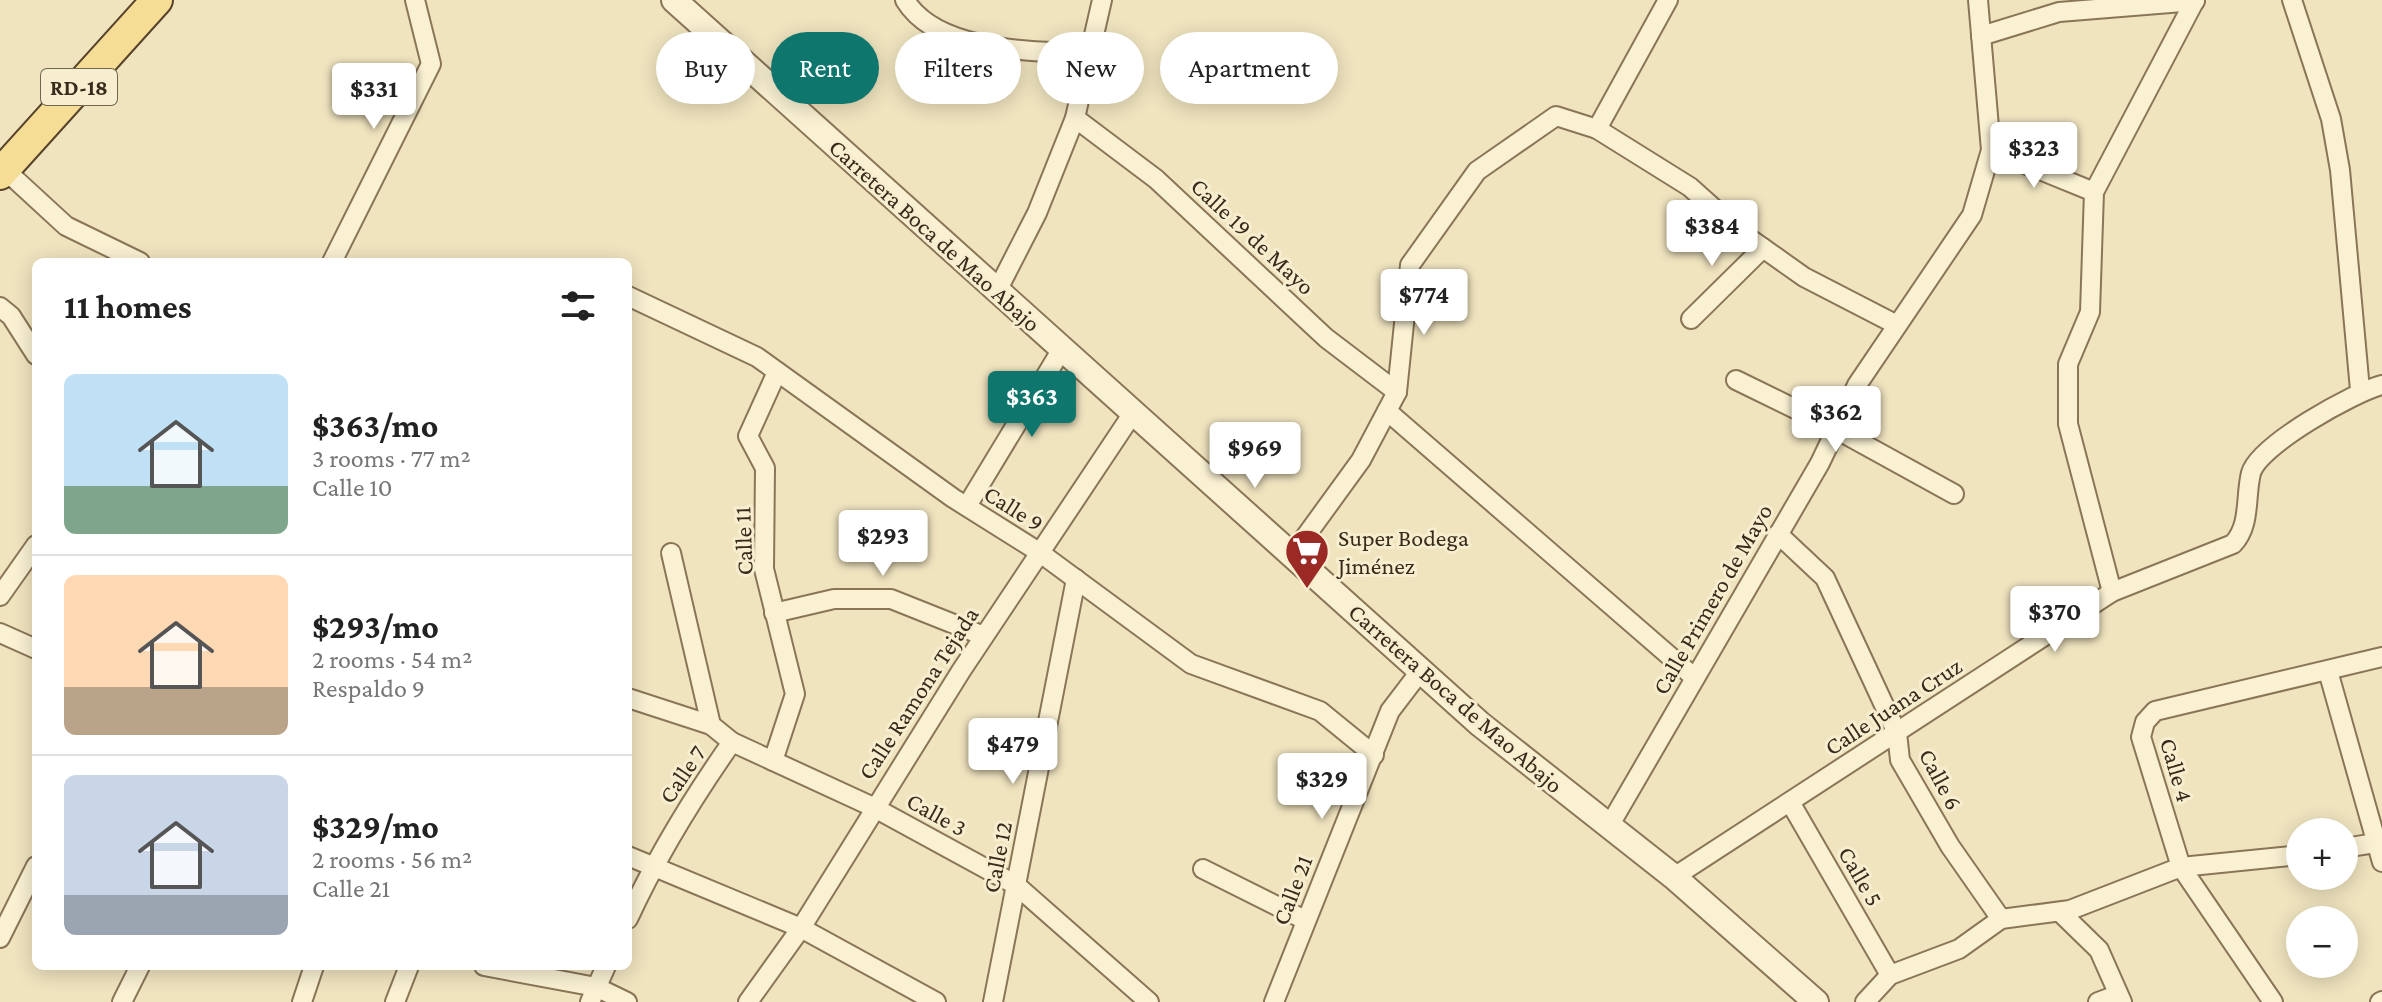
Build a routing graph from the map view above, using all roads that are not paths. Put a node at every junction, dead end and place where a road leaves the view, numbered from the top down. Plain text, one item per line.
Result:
1 (157, 0) edge
2 (415, 0) edge
3 (674, 0) edge
4 (905, 0) edge
5 (1102, 0) edge
6 (1668, 0) edge
7 (1978, 0) edge
8 (2195, 0) edge
9 (2292, 0) edge
10 (1095, 32) edge
11 (1981, 36) junction
12 (1037, 50) edge
13 (1078, 104) edge
14 (1075, 118) junction
15 (1597, 129) junction
16 (1991, 150) junction
17 (2, 172) edge
18 (2094, 192) junction
19 (1763, 248) junction
20 (132, 258) edge
21 (334, 258) edge
22 (997, 291) junction
23 (632, 298) edge
24 (0, 307) edge
25 (1691, 319) dead end
26 (1897, 325) junction
27 (32, 349) edge
28 (1062, 349) junction
29 (777, 372) junction
30 (1736, 380) dead end
31 (2382, 385) edge
32 (2360, 390) junction
33 (1397, 392) junction
34 (1387, 411) junction
35 (1133, 413) junction
36 (1836, 429) junction
37 (1954, 494) dead end
38 (967, 506) junction
39 (1778, 534) junction
40 (32, 551) edge
41 (1039, 552) junction
42 (671, 553) dead end
43 (1292, 555) junction
44 (1076, 579) junction
45 (2112, 592) junction
46 (0, 596) edge
47 (774, 613) junction
48 (0, 633) edge
49 (984, 636) junction
50 (32, 647) edge
51 (2382, 657) edge
52 (1422, 669) junction
53 (2328, 671) junction
54 (1695, 678) junction
55 (632, 699) edge
56 (711, 725) junction
57 (1897, 733) junction
58 (732, 742) junction
59 (1374, 755) junction
60 (773, 761) junction
61 (1790, 802) junction
62 (873, 807) junction
63 (1608, 828) junction
64 (2378, 843) edge
65 (2358, 846) edge
66 (2286, 856) edge
67 (632, 857) edge
68 (2382, 862) edge
69 (653, 864) junction
70 (2181, 867) junction
71 (1203, 869) dead end
72 (32, 874) edge
73 (1674, 877) junction
74 (1016, 885) junction
75 (632, 910) edge
76 (2060, 912) junction
77 (2001, 919) junction
78 (1305, 920) junction
79 (801, 928) junction
80 (0, 938) edge
81 (138, 970) edge
82 (313, 970) edge
83 (407, 970) edge
84 (499, 970) edge
85 (604, 970) edge
86 (1890, 975) junction
87 (593, 995) edge
88 (2120, 998) edge
89 (122, 1002) edge
90 (302, 1002) edge
91 (395, 1002) edge
92 (627, 1002) edge
93 (748, 1002) edge
94 (936, 1002) edge
95 (993, 1002) edge
96 (1149, 1002) edge
97 (1274, 1002) edge
98 (1816, 1002) edge
99 (1865, 1002) edge
100 (2098, 1002) edge
101 (2273, 1002) edge

1 - 17 main road, RD-18
2 - 21 street
3 - 22 street, Carretera Boca de Mao Abajo
4 - 12 street
5 - 10 street
6 - 15 street
7 - 11 street, Calle Primero de Mayo
8 - 11 street
8 - 18 street
9 - 32 street
11 - 16 street, Calle Primero de Mayo
13 - 14 street
14 - 22 street
14 - 33 street, Calle 19 de Mayo
15 - 19 street
15 - 33 street
16 - 18 street
16 - 26 street, Calle Primero de Mayo
17 - 20 street
18 - 45 street
19 - 25 street
19 - 26 street
22 - 28 street, Carretera Boca de Mao Abajo
23 - 29 street, Calle 9
24 - 27 street
26 - 36 street, Calle Primero de Mayo
28 - 35 street, Carretera Boca de Mao Abajo
28 - 38 street
29 - 38 street, Calle 9
29 - 47 street, Calle 11
30 - 36 street
31 - 32 street, Calle Juana Cruz
32 - 45 street, Calle Juana Cruz
33 - 34 street
34 - 43 street
34 - 54 street
35 - 41 street, Calle Ramona Tejada
35 - 43 street, Carretera Boca de Mao Abajo
36 - 37 street
36 - 39 street, Calle Primero de Mayo
38 - 41 street, Calle 9
39 - 54 street, Calle Primero de Mayo
39 - 57 street, Calle 6
40 - 46 street
41 - 44 street, Calle 9
41 - 49 street, Calle Ramona Tejada
42 - 56 street
43 - 52 street, Carretera Boca de Mao Abajo
44 - 59 street, Calle 9
44 - 74 street, Calle 12
45 - 57 street, Calle Juana Cruz
47 - 49 street
47 - 60 street, Calle 11
48 - 50 street
49 - 62 street, Calle Ramona Tejada
51 - 53 street, Calle 4
52 - 59 street, Calle 21
52 - 63 street, Carretera Boca de Mao Abajo
53 - 64 street
53 - 70 street, Calle 4
54 - 63 street, Calle Primero de Mayo
55 - 56 street, Calle 3
56 - 58 street, Calle 3
57 - 61 street, Calle Juana Cruz
57 - 77 street, Calle 6
58 - 60 street, Calle 3
58 - 69 street, Calle 7
59 - 78 street, Calle 21
60 - 62 street, Calle 3
61 - 73 street, Calle Juana Cruz
61 - 86 street, Calle 5
62 - 74 street, Calle 3
62 - 79 street, Calle Ramona Tejada
63 - 73 street, Carretera Boca de Mao Abajo
64 - 65 street
64 - 68 street
66 - 70 street
67 - 69 street
69 - 75 street, Calle 7
69 - 79 street
70 - 76 street
70 - 101 street, Calle 4
71 - 78 street
72 - 80 street
73 - 98 street, Carretera Boca de Mao Abajo
74 - 95 street, Calle 12
74 - 96 street, Calle 3
76 - 77 street
76 - 88 street
77 - 86 street
78 - 97 street, Calle 21
79 - 93 street, Calle Ramona Tejada
79 - 94 street
81 - 89 street
82 - 90 street
83 - 91 street
84 - 87 street
85 - 87 street
86 - 99 street
87 - 92 street
88 - 100 street

